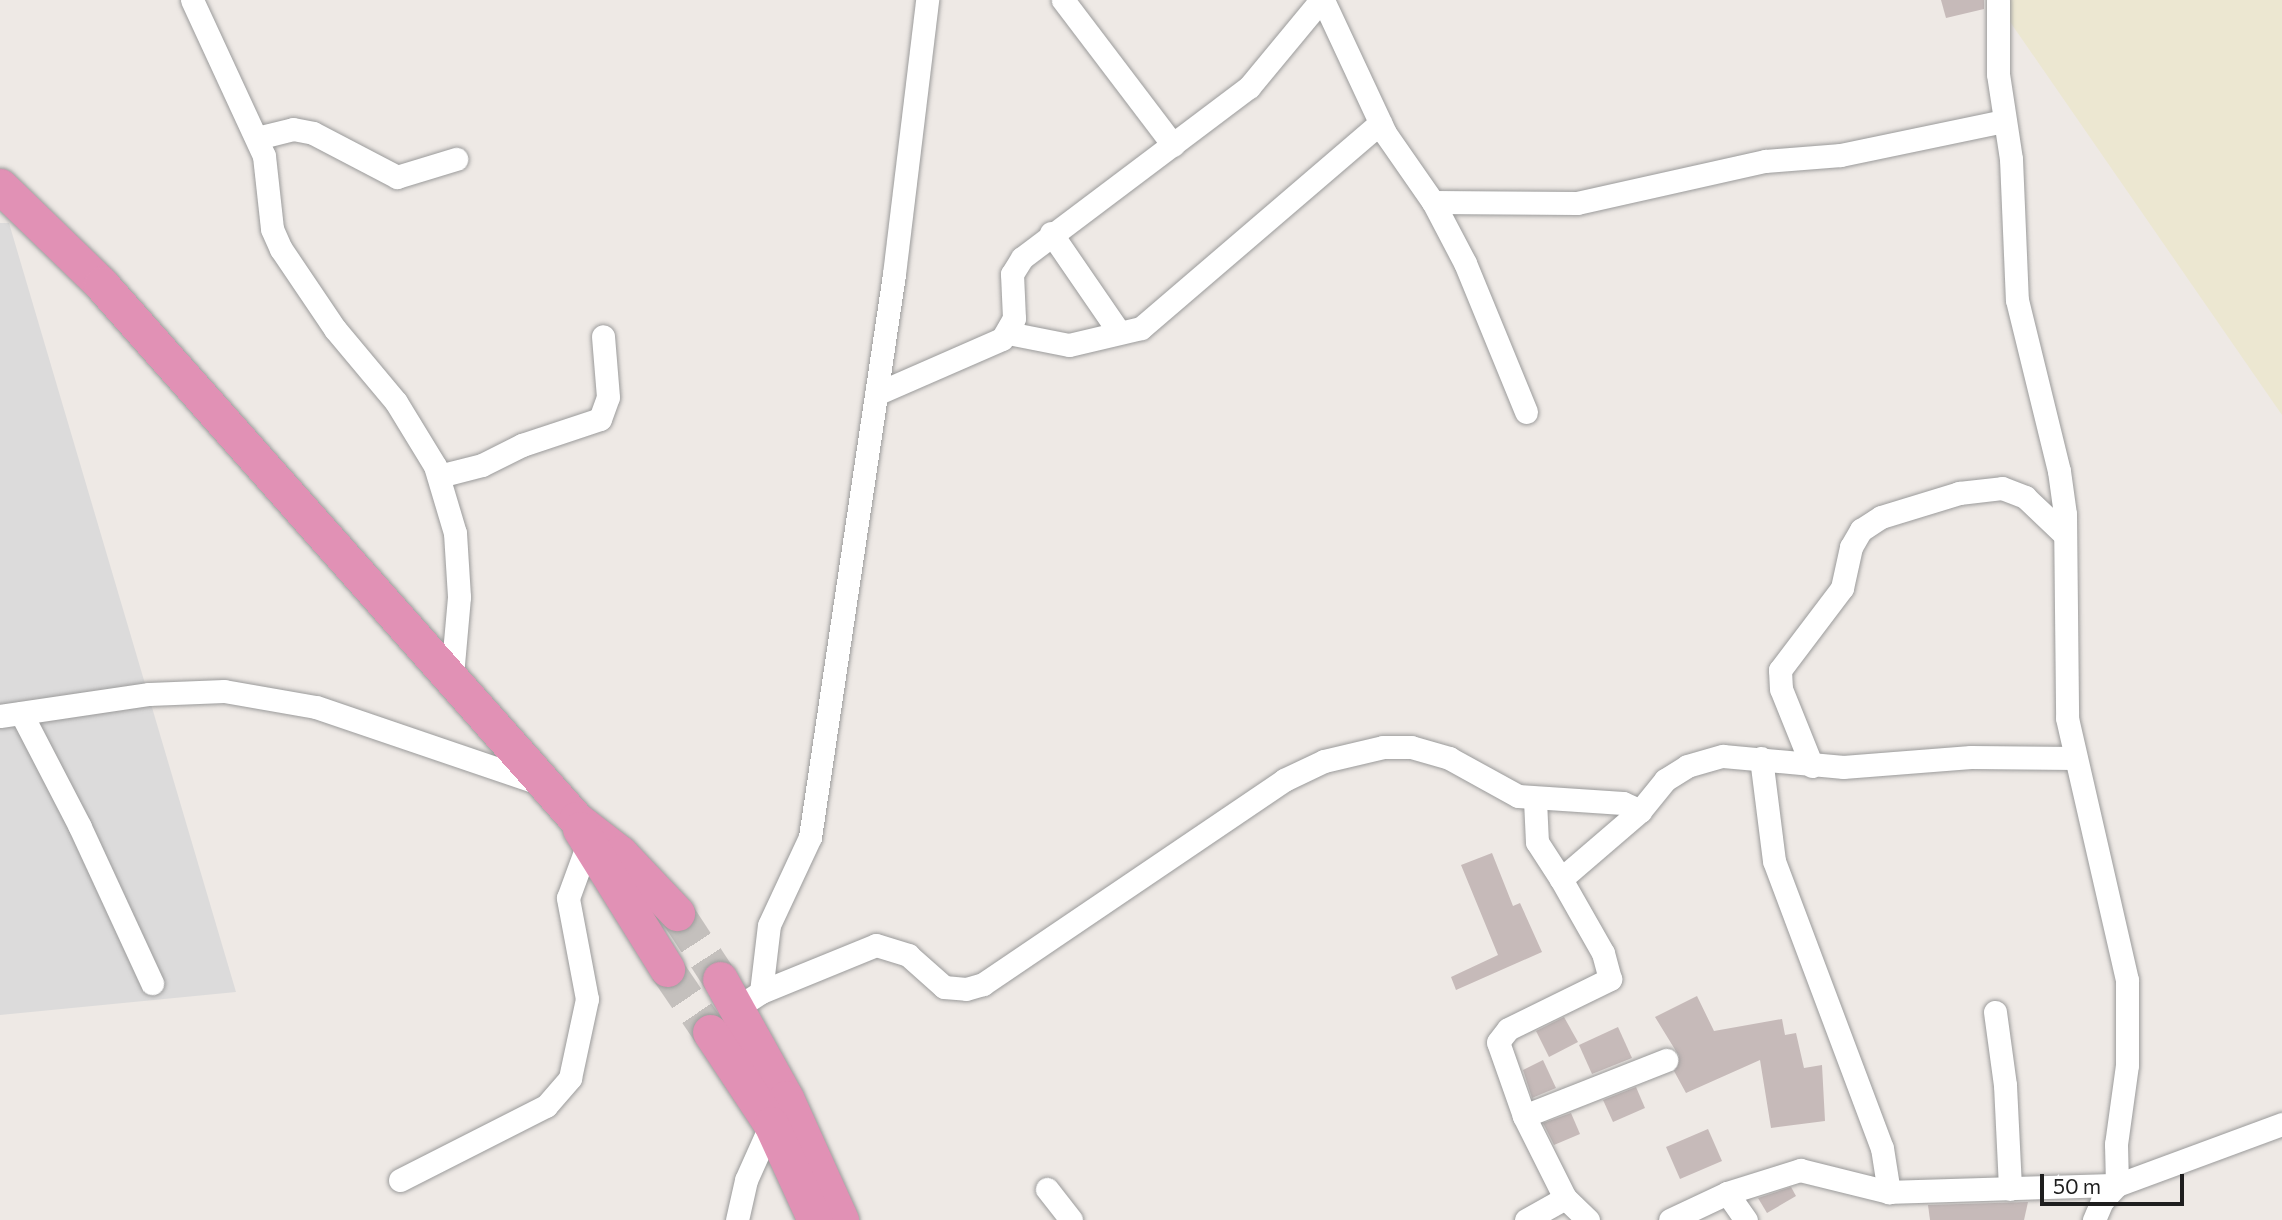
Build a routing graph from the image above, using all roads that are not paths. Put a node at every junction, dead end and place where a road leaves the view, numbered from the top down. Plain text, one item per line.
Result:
1 (192, 0) edge
2 (927, 0) edge
3 (1063, 0) edge
4 (1322, 0) edge
5 (1998, 0) edge
6 (2004, 121) junction
7 (1380, 123) junction
8 (257, 138) junction
9 (1173, 145) junction
10 (456, 159) dead end
11 (0, 186) edge
12 (1433, 202) junction
13 (1051, 233) junction
14 (1119, 332) junction
15 (1008, 333) junction
16 (603, 336) dead end
17 (876, 394) junction
18 (1526, 412) dead end
19 (439, 476) junction
20 (2065, 535) junction
21 (452, 676) junction
22 (10, 714) edge
23 (1760, 758) junction
24 (2074, 758) junction
25 (1812, 766) junction
26 (548, 786) junction
27 (1535, 800) junction
28 (1640, 811) junction
29 (585, 832) junction
30 (1561, 879) junction
31 (677, 913) tunnel mouth
32 (667, 968) tunnel mouth
33 (152, 983) dead end
34 (740, 992) junction
35 (1995, 1012) dead end
36 (710, 1032) tunnel mouth
37 (1666, 1060) dead end
38 (1524, 1116) junction
39 (771, 1124) junction
40 (2282, 1124) edge
41 (400, 1180) dead end
42 (2117, 1185) junction
43 (1047, 1189) dead end
44 (2010, 1189) junction
45 (1889, 1192) junction
46 (1727, 1193) junction
47 (1565, 1199) junction
48 (737, 1220) edge
49 (815, 1220) edge
50 (841, 1220) edge
51 (1071, 1220) edge
52 (1526, 1220) edge
53 (1588, 1220) edge
54 (1670, 1220) edge
55 (1746, 1220) edge
56 (2094, 1220) edge

1 - 8 street
2 - 17 street
3 - 9 street
4 - 7 street
4 - 9 street
5 - 6 street
6 - 12 street
6 - 20 street
7 - 12 street
7 - 14 street
8 - 10 street
8 - 19 street
9 - 13 street
11 - 21 highway
12 - 18 street
13 - 14 street
13 - 15 street
14 - 15 street
15 - 17 street
16 - 19 street
17 - 34 street
19 - 21 street
20 - 24 street
20 - 25 street
21 - 26 highway
22 - 26 street
22 - 33 street
23 - 25 street
23 - 28 street
23 - 45 street
24 - 25 street
24 - 42 street
26 - 29 highway
27 - 28 street
27 - 30 street
27 - 34 street
28 - 30 street
29 - 31 highway
29 - 32 highway
29 - 41 street
30 - 38 street
34 - 50 highway
35 - 44 street
36 - 39 highway
37 - 38 street
38 - 47 street
39 - 48 street
39 - 49 highway
40 - 42 street
42 - 44 street
42 - 56 street
43 - 51 street
44 - 45 street
45 - 46 street
46 - 54 street
46 - 55 street
47 - 52 street
47 - 53 street

